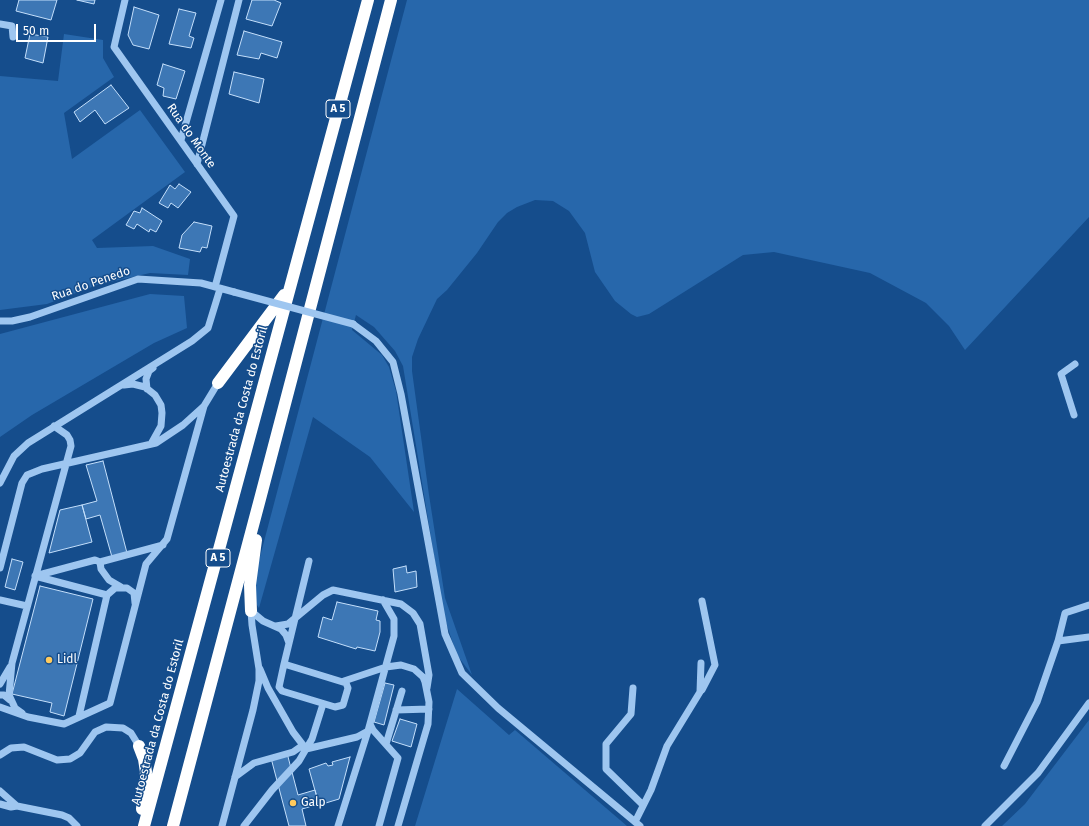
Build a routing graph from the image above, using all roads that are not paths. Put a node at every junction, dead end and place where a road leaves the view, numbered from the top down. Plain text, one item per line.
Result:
1 (125, 0) edge
2 (221, 0) edge
3 (239, 0) edge
4 (368, 0) edge
5 (391, 0) edge
6 (0, 24) edge
7 (13, 37) dead end
8 (181, 140) junction
9 (196, 164) junction
10 (217, 288) junction
11 (288, 289) junction
12 (0, 321) edge
13 (159, 362) junction
14 (1075, 364) dead end
15 (218, 383) joint
16 (120, 387) junction
17 (147, 389) junction
18 (204, 406) junction
19 (1074, 415) dead end
20 (54, 426) junction
21 (151, 444) junction
22 (66, 464) junction
23 (0, 483) edge
24 (260, 499) junction
25 (164, 545) junction
26 (309, 561) dead end
27 (100, 562) junction
28 (0, 568) edge
29 (34, 576) junction
30 (121, 587) junction
31 (108, 595) junction
32 (0, 600) edge
33 (383, 600) junction
34 (702, 601) dead end
35 (1089, 605) edge
36 (27, 606) junction
37 (136, 607) junction
38 (251, 611) junction
39 (296, 618) junction
40 (276, 626) junction
41 (1089, 637) edge
42 (1058, 641) junction
43 (289, 643) junction
44 (12, 663) junction
45 (701, 663) dead end
46 (284, 664) junction
47 (259, 665) junction
48 (386, 667) junction
49 (344, 682) junction
50 (0, 684) edge
51 (633, 688) dead end
52 (427, 689) junction
53 (402, 691) dead end
54 (700, 692) junction
55 (0, 695) edge
56 (12, 702) junction
57 (1089, 703) edge
58 (323, 704) junction
59 (0, 707) edge
60 (429, 709) junction
61 (396, 710) junction
62 (79, 716) junction
63 (28, 717) junction
64 (369, 728) junction
65 (386, 744) junction
66 (139, 746) joint
67 (305, 747) junction
68 (0, 755) edge
69 (1004, 766) dead end
70 (235, 777) junction
71 (0, 791) edge
72 (0, 804) edge
73 (643, 805) junction
74 (17, 806) junction
75 (637, 824) edge
76 (77, 826) edge
77 (139, 826) edge
78 (144, 826) edge
79 (173, 826) edge
80 (222, 826) edge
81 (244, 826) edge
82 (338, 826) edge
83 (379, 826) edge
84 (398, 826) edge
85 (985, 826) edge

1 - 8 street, Rua do Monte
2 - 8 street
3 - 9 street
4 - 11 highway, Autoestrada da Costa do Estoril / A 5
5 - 24 highway, A 5
6 - 7 street
8 - 9 street, Rua do Monte
9 - 10 street, Rua do Monte
10 - 12 street, Rua do Penedo
10 - 13 street
10 - 75 street, Rua do Penedo, bridge
11 - 15 highway
11 - 78 highway, Autoestrada da Costa do Estoril / A 5
13 - 16 street
13 - 17 street
14 - 19 street
15 - 18 street
16 - 17 street
16 - 20 street
17 - 21 street
18 - 21 street
18 - 25 street
20 - 22 street
20 - 23 street
21 - 22 street
22 - 28 street
22 - 29 street
24 - 38 highway
24 - 79 highway, A 5
25 - 27 street
25 - 37 street
26 - 39 street
27 - 29 street
27 - 30 street
29 - 31 street
29 - 36 street
30 - 31 street
30 - 37 street
31 - 62 street
32 - 36 street
33 - 39 street
33 - 48 street
33 - 52 street
34 - 54 street
35 - 42 street
36 - 44 street
37 - 62 street
38 - 40 street
38 - 47 street
39 - 40 street
39 - 43 street
40 - 43 street
41 - 42 street
42 - 69 street
43 - 46 street
44 - 50 street
44 - 56 street
45 - 54 street
46 - 49 street
46 - 58 street
47 - 67 street
47 - 70 street
48 - 49 street
48 - 52 street
48 - 64 street
49 - 58 street
51 - 73 street
52 - 60 street
53 - 61 street
54 - 73 street
55 - 56 street
56 - 63 street
57 - 85 street
58 - 67 street
59 - 63 street
60 - 61 street
60 - 84 street
61 - 65 street
62 - 63 street
64 - 65 street
64 - 67 street
64 - 82 street
65 - 83 street
66 - 68 street
66 - 77 highway
67 - 70 street
67 - 81 street
70 - 80 street
71 - 74 street
72 - 74 street
73 - 75 street
74 - 76 street

